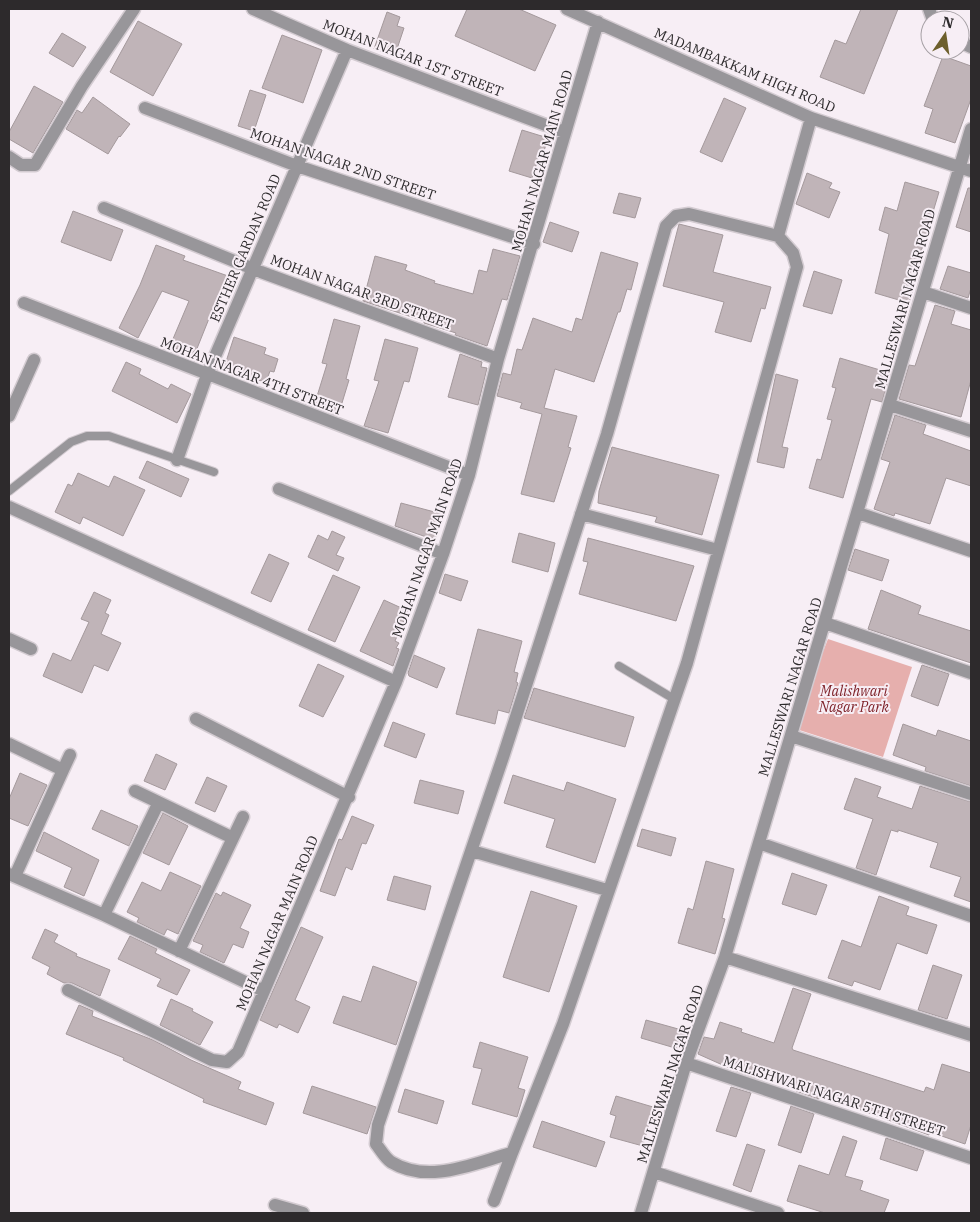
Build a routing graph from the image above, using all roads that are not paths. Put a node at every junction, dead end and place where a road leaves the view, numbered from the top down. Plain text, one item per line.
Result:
1 (134, 9) edge
2 (254, 9) edge
3 (567, 9) edge
4 (598, 22) junction
5 (347, 50) junction
6 (145, 108) dead end
7 (810, 118) junction
8 (971, 129) edge
9 (564, 132) junction
10 (9, 157) edge
11 (297, 166) junction
12 (965, 169) edge
13 (104, 208) dead end
14 (778, 236) junction
15 (534, 244) junction
16 (252, 268) junction
17 (923, 292) junction
18 (24, 303) dead end
19 (971, 308) edge
20 (498, 359) junction
21 (34, 360) dead end
22 (207, 375) junction
23 (890, 405) junction
24 (9, 416) edge
25 (971, 431) edge
26 (177, 460) junction
27 (214, 472) dead end
28 (469, 475) junction
29 (278, 489) dead end
30 (9, 491) edge
31 (9, 507) edge
32 (858, 513) junction
33 (582, 514) junction
34 (718, 550) junction
35 (971, 551) edge
36 (443, 554) junction
37 (825, 623) junction
38 (9, 639) edge
39 (31, 649) dead end
40 (620, 666) dead end
41 (971, 673) edge
42 (396, 682) junction
43 (674, 699) junction
44 (196, 719) dead end
45 (791, 736) junction
46 (9, 744) edge
47 (70, 755) dead end
48 (63, 770) junction
49 (135, 791) dead end
50 (971, 794) edge
51 (348, 796) junction
52 (158, 804) junction
53 (243, 817) dead end
54 (233, 838) junction
55 (759, 843) junction
56 (472, 851) junction
57 (12, 875) edge
58 (607, 890) junction
59 (104, 915) junction
60 (971, 916) edge
61 (179, 951) junction
62 (724, 957) junction
63 (68, 990) dead end
64 (264, 991) junction
65 (971, 1035) edge
66 (686, 1063) junction
67 (512, 1153) junction
68 (971, 1158) edge
69 (654, 1172) junction
70 (494, 1202) dead end
71 (275, 1205) dead end
72 (303, 1213) edge
73 (641, 1213) edge
74 (778, 1213) edge

1 - 10 street
2 - 5 street, MOHAN NAGAR 1ST STREET
3 - 4 street, MADAMBAKKAM HIGH ROAD
4 - 7 street, MADAMBAKKAM HIGH ROAD
4 - 9 street, MOHAN NAGAR MAIN ROAD
5 - 9 street, MOHAN NAGAR 1ST STREET
5 - 11 street, ESTHER GARDAN ROAD
6 - 11 street, MOHAN NAGAR 2ND STREET
7 - 12 street, MADAMBAKKAM HIGH ROAD
7 - 14 street
8 - 12 street, MALLESWARI NAGAR ROAD
9 - 15 street, MOHAN NAGAR MAIN ROAD
11 - 15 street, MOHAN NAGAR 2ND STREET
11 - 16 street, ESTHER GARDAN ROAD
12 - 17 street, MALLESWARI NAGAR ROAD
13 - 16 street, MOHAN NAGAR 3RD STREET
14 - 33 street
14 - 34 street
15 - 20 street, MOHAN NAGAR MAIN ROAD
16 - 20 street, MOHAN NAGAR 3RD STREET
16 - 22 street, ESTHER GARDAN ROAD
17 - 19 street
17 - 23 street, MALLESWARI NAGAR ROAD
18 - 22 street, MOHAN NAGAR 4TH STREET
20 - 28 street, MOHAN NAGAR MAIN ROAD
21 - 24 street
22 - 26 street, ESTHER GARDAN ROAD
22 - 28 street, MOHAN NAGAR 4TH STREET
23 - 25 street
23 - 32 street, MALLESWARI NAGAR ROAD
26 - 27 lane
26 - 30 lane
28 - 36 street, MOHAN NAGAR MAIN ROAD
29 - 36 street
31 - 42 street
32 - 35 street
32 - 37 street, MALLESWARI NAGAR ROAD
33 - 34 street
33 - 56 street
34 - 43 street
36 - 42 street, MOHAN NAGAR MAIN ROAD
37 - 41 street
37 - 45 street, MALLESWARI NAGAR ROAD
38 - 39 street
40 - 43 lane
42 - 51 street, MOHAN NAGAR MAIN ROAD
43 - 58 street
44 - 51 street
45 - 50 street
45 - 55 street, MALLESWARI NAGAR ROAD
46 - 48 street
47 - 48 street
48 - 57 street
49 - 52 street
51 - 64 street, MOHAN NAGAR MAIN ROAD
52 - 54 street
52 - 59 street
53 - 54 street
54 - 61 street
55 - 60 street
55 - 62 street, MALLESWARI NAGAR ROAD
56 - 58 street
56 - 67 street
57 - 59 street
58 - 67 street
59 - 61 street
61 - 64 street
62 - 65 street
62 - 66 street, MALLESWARI NAGAR ROAD
63 - 64 street, MOHAN NAGAR MAIN ROAD
66 - 68 street, MALISHWARI NAGAR 5TH STREET
66 - 69 street, MALLESWARI NAGAR ROAD
67 - 70 street
69 - 73 street, MALLESWARI NAGAR ROAD
69 - 74 street
71 - 72 street

